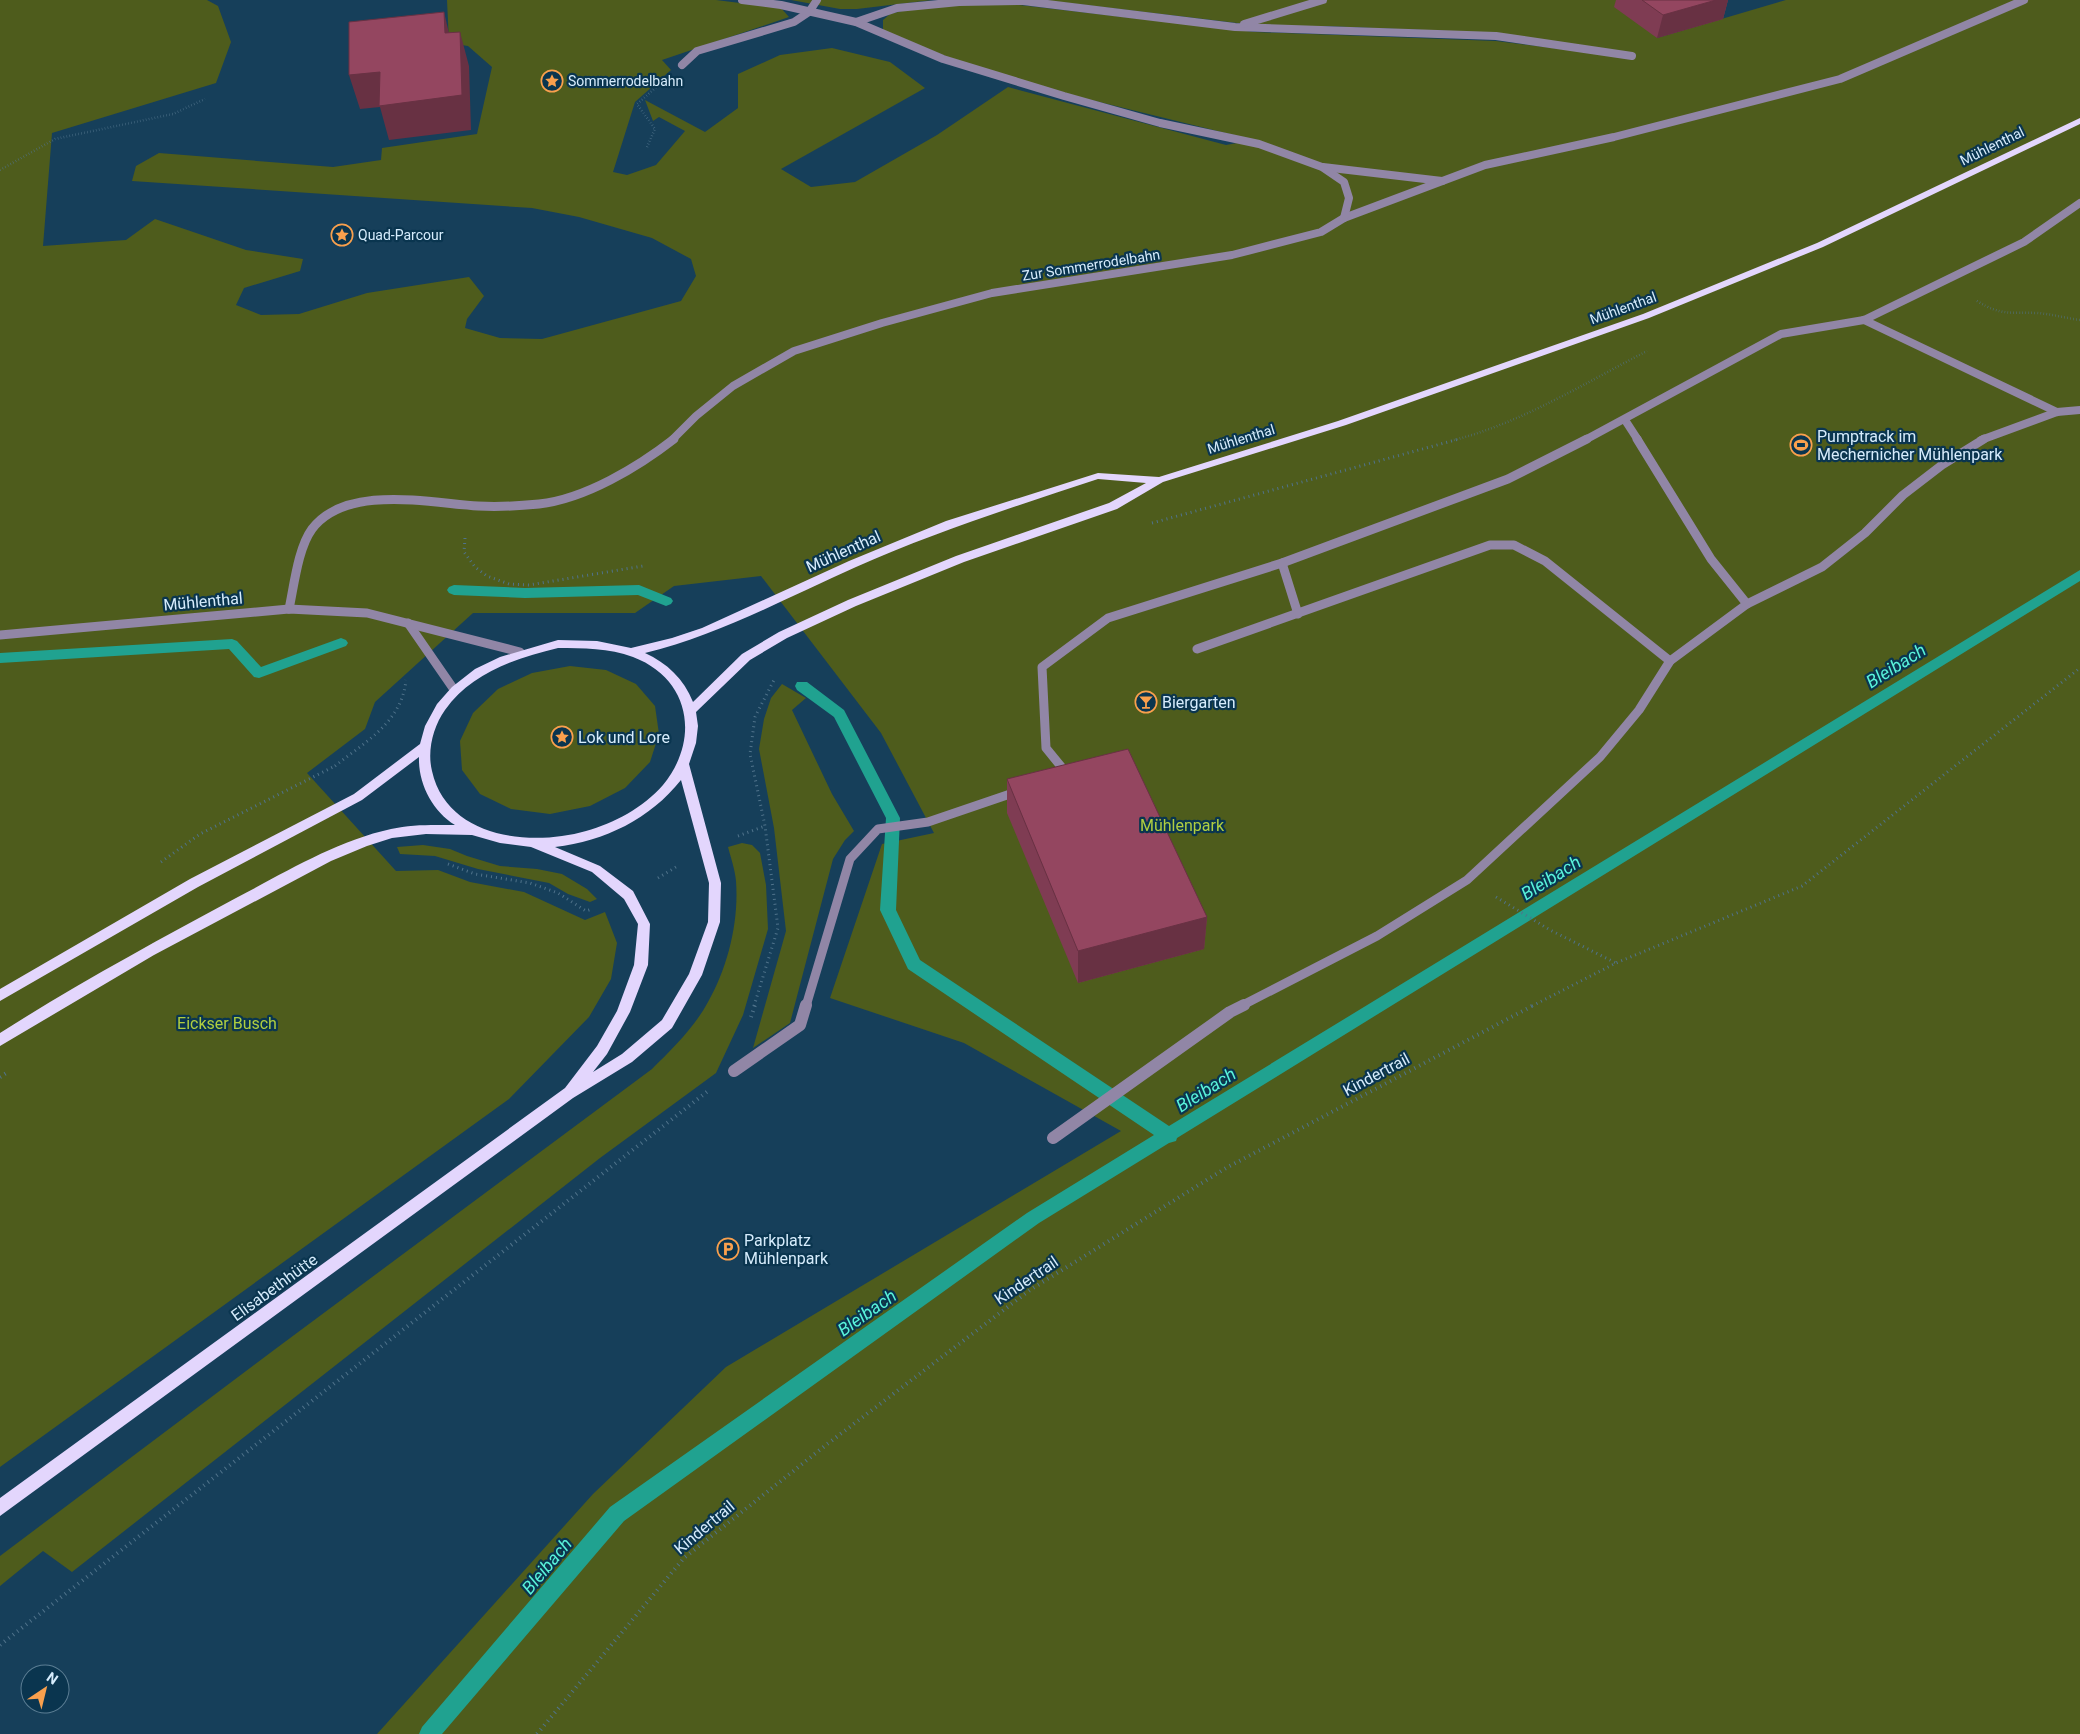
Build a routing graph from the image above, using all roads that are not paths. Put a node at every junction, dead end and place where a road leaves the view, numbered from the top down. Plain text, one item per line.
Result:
1 (742, 0) edge
2 (817, 0) edge
3 (1323, 0) edge
4 (2024, 0) edge
5 (810, 12) junction
6 (856, 22) junction
7 (1235, 27) junction
8 (1632, 56) dead end
9 (682, 65) road end
10 (2080, 121) edge
11 (1322, 167) junction
12 (1443, 181) junction
13 (2080, 203) edge
14 (1344, 218) junction
15 (1864, 320) junction
16 (2080, 410) edge
17 (2057, 412) junction
18 (1625, 420) junction
19 (1159, 480) junction
20 (1282, 563) junction
21 (1747, 604) junction
22 (289, 609) junction
23 (1298, 614) junction
24 (408, 623) junction
25 (0, 635) edge
26 (1197, 649) dead end
27 (520, 652) junction
28 (631, 652) junction
29 (1670, 661) junction
30 (455, 691) junction
31 (691, 710) junction
32 (423, 747) junction
33 (684, 766) junction
34 (1058, 778) edge
35 (1030, 788) edge
36 (472, 830) junction
37 (535, 843) junction
38 (0, 996) edge
39 (0, 1040) edge
40 (734, 1070) road end
41 (568, 1094) junction
42 (1053, 1138) dead end
43 (0, 1508) edge

1 - 5 lane
2 - 5 lane
3 - 7 lane
4 - 12 lane, Zur Sommerrodelbahn
5 - 6 lane
5 - 9 lane
6 - 7 lane
6 - 11 lane
7 - 8 lane
10 - 19 main road, Mühlenthal
11 - 12 lane
11 - 14 lane
12 - 14 lane, Zur Sommerrodelbahn
13 - 15 lane
14 - 22 lane, Zur Sommerrodelbahn
15 - 17 lane
15 - 18 lane
16 - 17 lane
17 - 21 lane
18 - 20 lane
18 - 21 lane
19 - 28 main road, Mühlenthal
19 - 31 main road, Mühlenthal
20 - 23 lane
20 - 34 lane
21 - 29 lane
22 - 24 lane, Mühlenthal
22 - 25 lane, Mühlenthal
23 - 26 lane
23 - 29 lane
24 - 27 lane, Mühlenthal
24 - 30 lane
27 - 28 main road
27 - 30 main road
28 - 31 main road
29 - 42 lane
30 - 32 main road
31 - 33 main road
32 - 36 main road
32 - 38 main road
33 - 37 main road
33 - 41 main road
35 - 40 lane
36 - 37 main road
36 - 39 main road
37 - 41 main road
41 - 43 main road, Elisabethhütte

